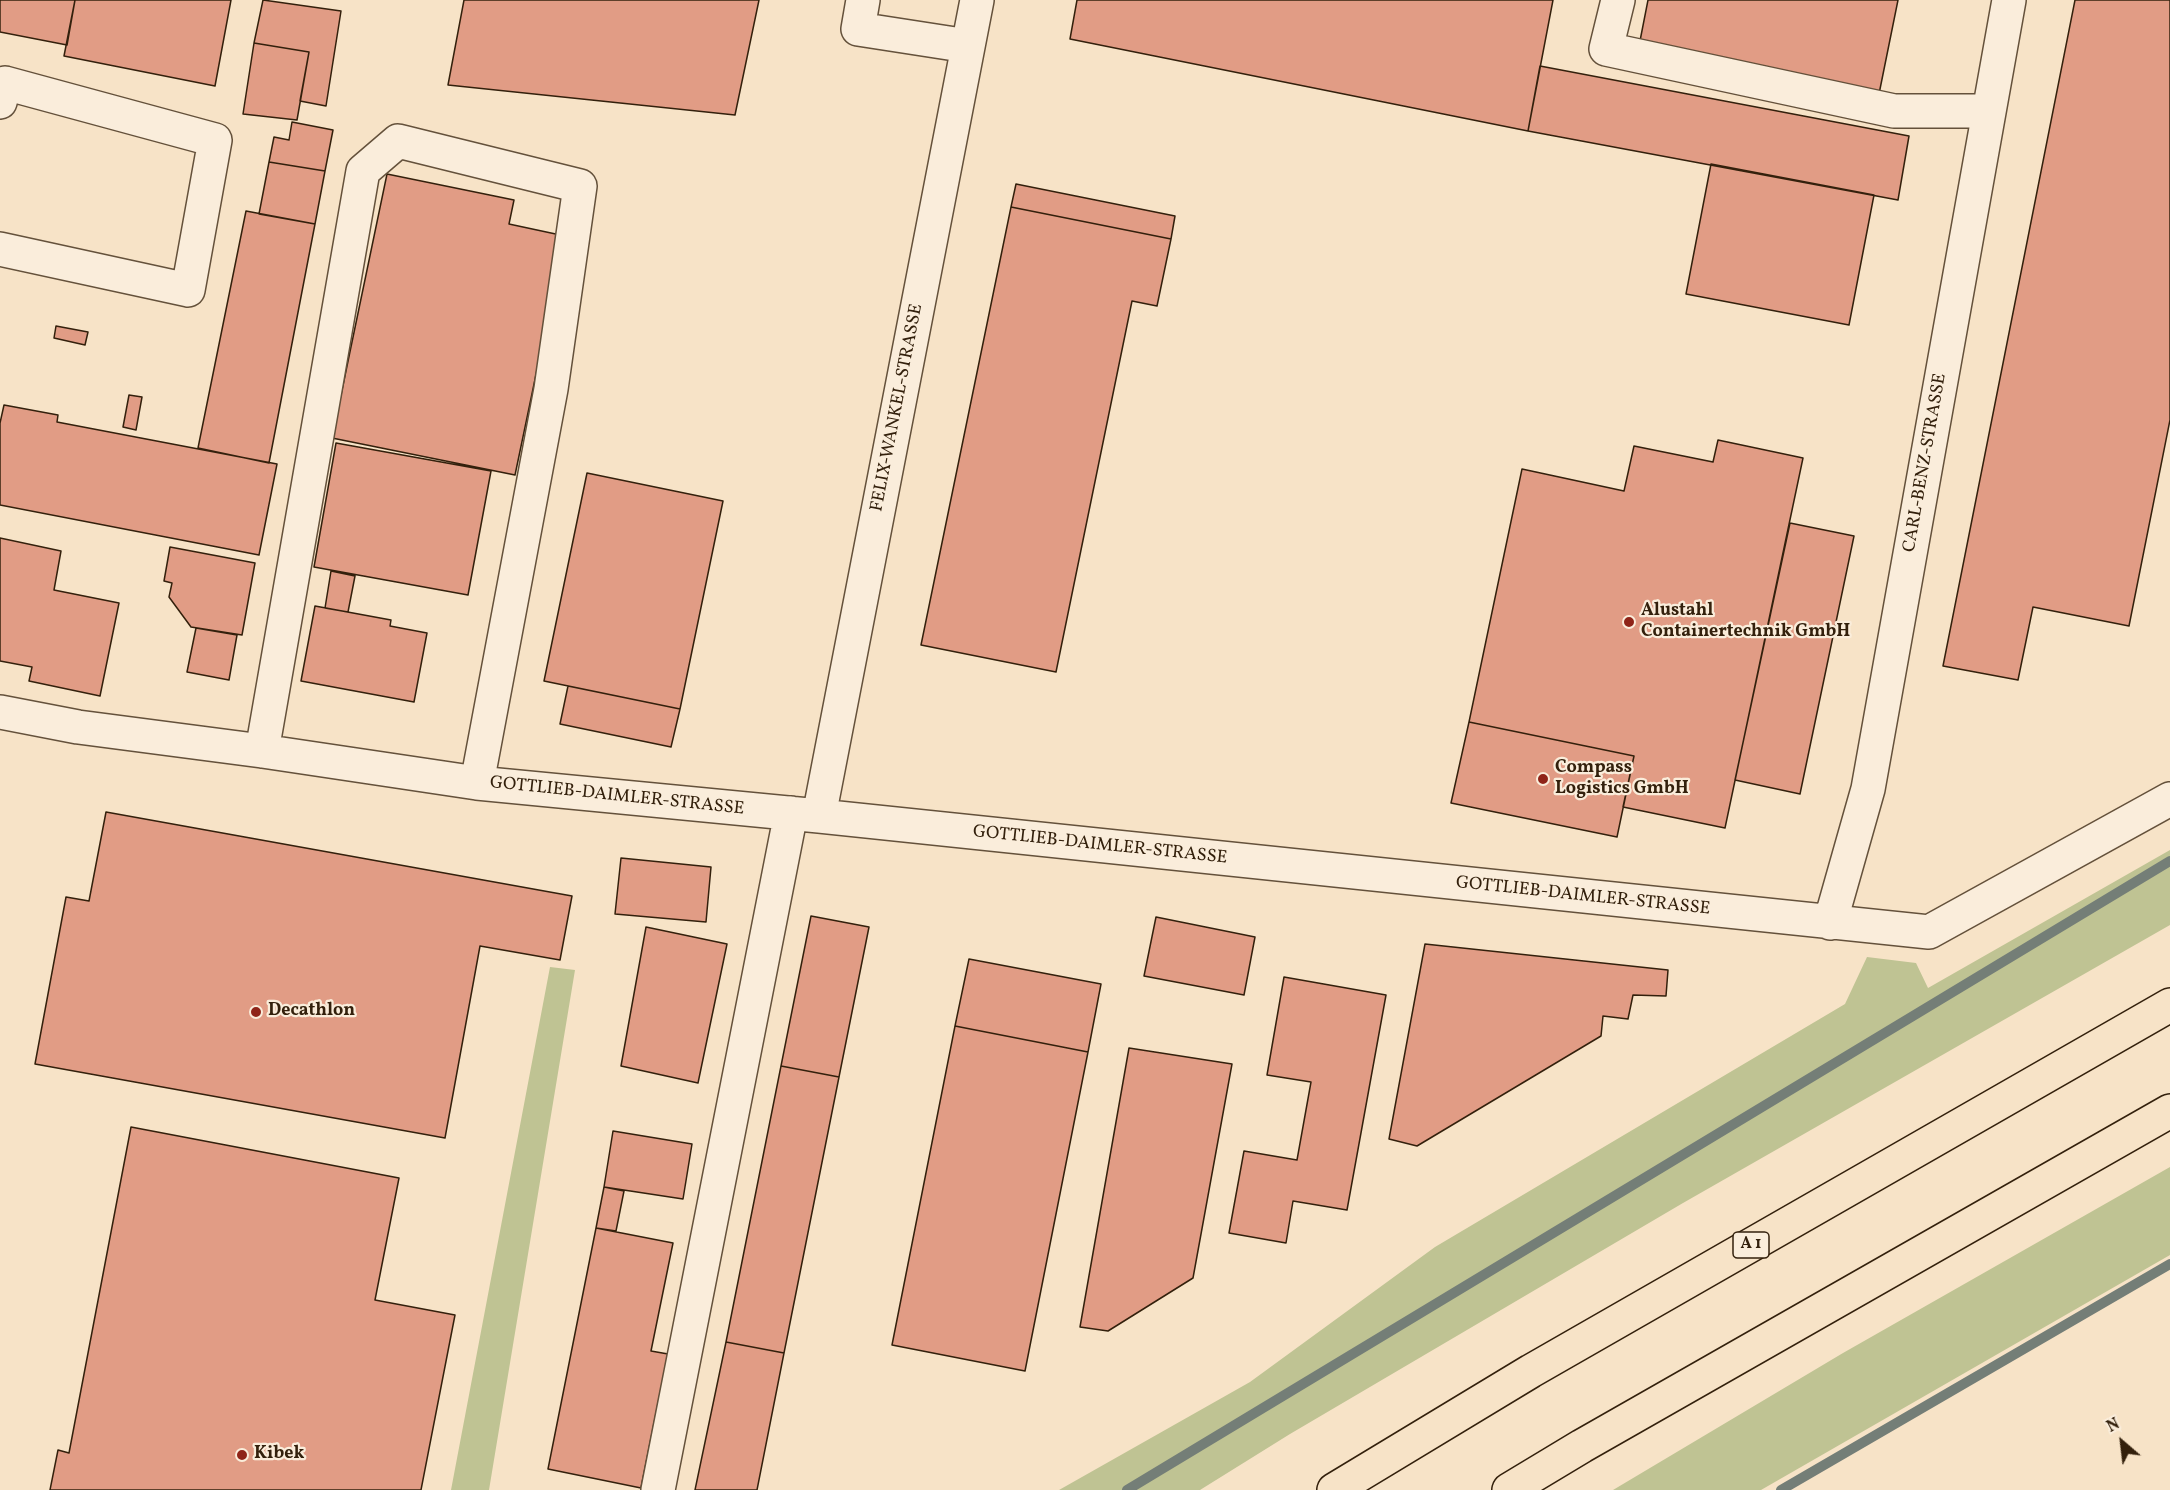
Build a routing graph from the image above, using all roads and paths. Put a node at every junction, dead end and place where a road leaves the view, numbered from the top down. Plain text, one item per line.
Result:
1 (863, 0) edge
2 (977, 0) edge
3 (1618, 0) edge
4 (2008, 0) edge
5 (968, 46) junction
6 (0, 102) edge
7 (1989, 111) junction
8 (0, 249) edge
9 (0, 712) edge
10 (262, 751) junction
11 (477, 783) junction
12 (2170, 800) edge
13 (805, 815) junction
14 (1830, 923) junction
15 (2170, 1005) edge
16 (2170, 1111) edge
17 (658, 1490) edge
18 (1334, 1490) edge
19 (1509, 1490) edge

1 - 5 street
2 - 5 street, FELIX-WANKEL-STRASSE
3 - 7 street
4 - 7 street, CARL-BENZ-STRASSE
5 - 13 street, FELIX-WANKEL-STRASSE
6 - 8 street
7 - 14 street, CARL-BENZ-STRASSE
9 - 10 street, GOTTLIEB-DAIMLER-STRASSE
10 - 11 street, GOTTLIEB-DAIMLER-STRASSE
10 - 11 street
11 - 13 street, GOTTLIEB-DAIMLER-STRASSE
12 - 14 street, GOTTLIEB-DAIMLER-STRASSE
13 - 14 street, GOTTLIEB-DAIMLER-STRASSE
13 - 17 street, FELIX-WANKEL-STRASSE
15 - 18 highway, A 1
16 - 19 highway

